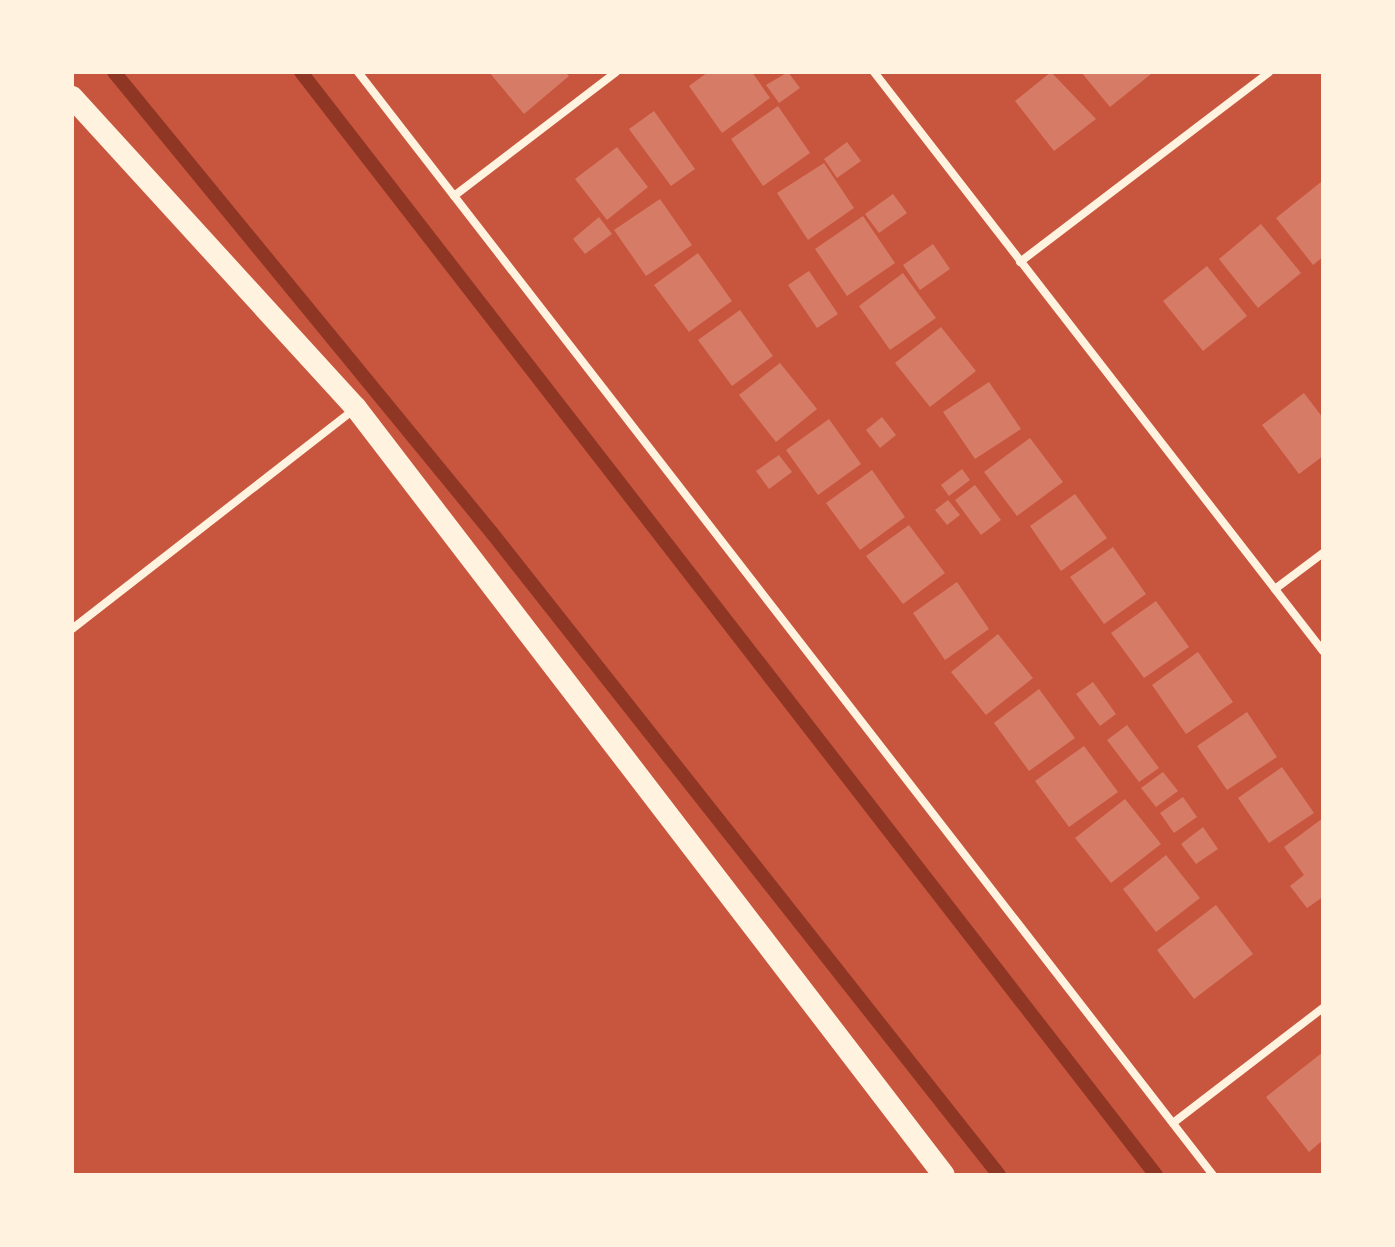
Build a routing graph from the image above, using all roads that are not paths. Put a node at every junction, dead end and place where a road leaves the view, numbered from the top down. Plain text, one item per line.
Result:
1 (358, 72) edge
2 (616, 72) edge
3 (874, 72) edge
4 (1269, 72) edge
5 (72, 97) edge
6 (454, 196) junction
7 (1020, 262) junction
8 (356, 408) junction
9 (1323, 553) edge
10 (1275, 589) junction
11 (72, 629) edge
12 (1323, 651) edge
13 (1323, 1008) edge
14 (1173, 1123) junction
15 (944, 1175) edge
16 (1213, 1175) edge

1 - 6 street
2 - 6 street
3 - 7 street
4 - 7 street
5 - 8 highway
6 - 14 street
7 - 10 street
8 - 11 street
8 - 15 highway
9 - 10 street
10 - 12 street
13 - 14 street
14 - 16 street

